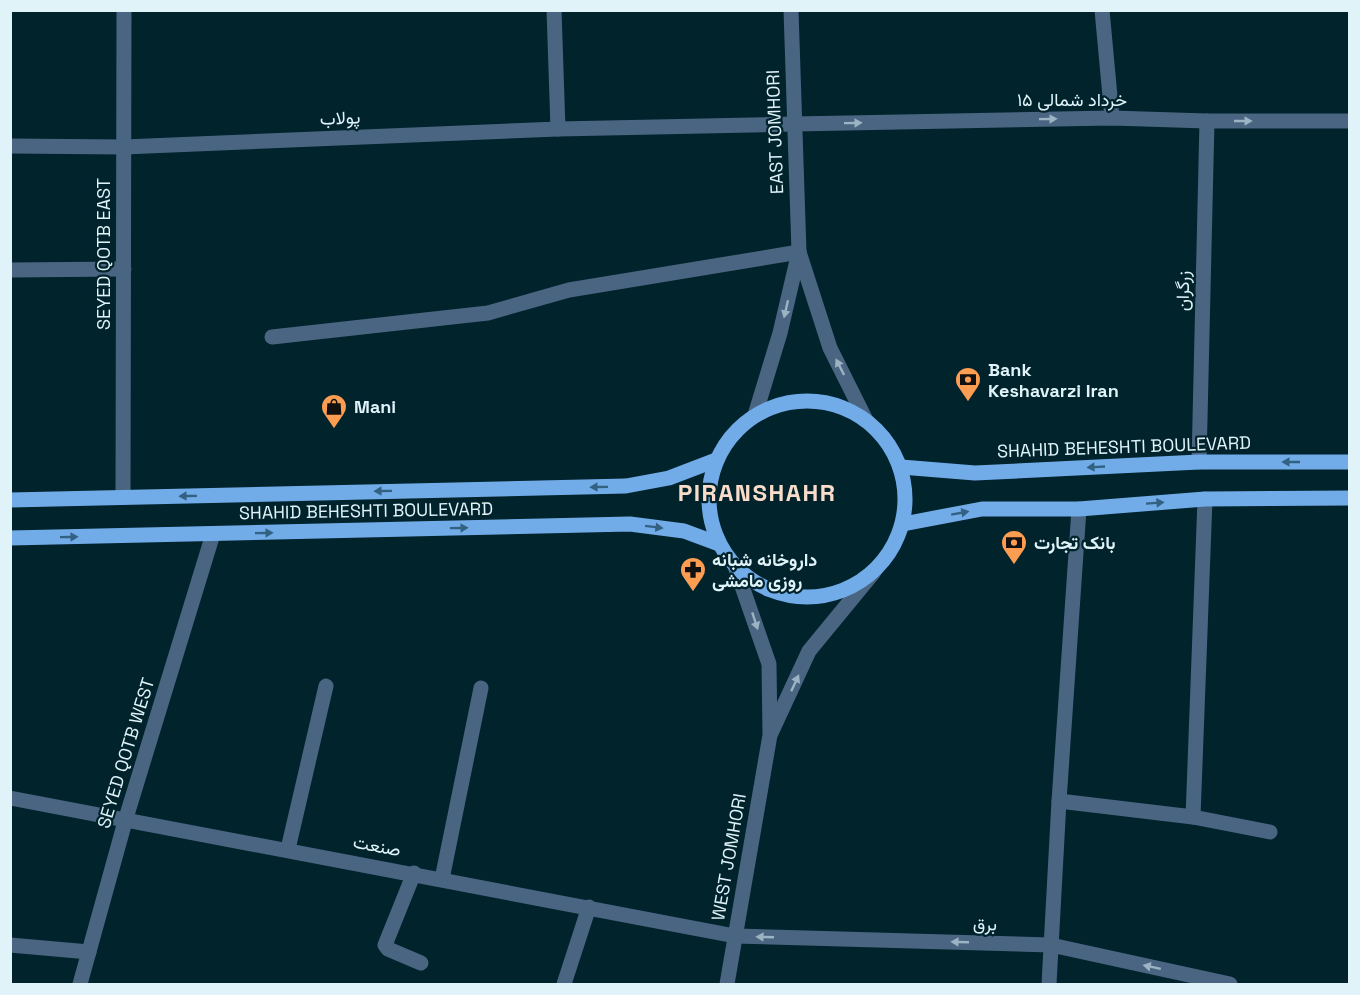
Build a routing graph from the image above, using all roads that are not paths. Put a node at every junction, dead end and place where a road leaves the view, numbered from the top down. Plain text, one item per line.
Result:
1 (124, 10) edge
2 (554, 10) edge
3 (792, 10) edge
4 (1102, 10) edge
5 (1112, 118) junction
6 (1207, 121) junction
7 (1350, 121) edge
8 (794, 124) junction
9 (558, 129) junction
10 (10, 146) edge
11 (124, 147) junction
12 (799, 252) junction
13 (124, 269) junction
14 (10, 270) edge
15 (272, 338) dead end
16 (755, 415) junction
17 (866, 420) junction
18 (716, 460) junction
19 (1199, 462) junction
20 (1350, 462) edge
21 (901, 467) junction
22 (123, 497) junction
23 (1350, 498) edge
24 (1205, 499) junction
25 (10, 500) edge
26 (1078, 508) junction
27 (903, 524) junction
28 (213, 534) junction
29 (10, 538) edge
30 (719, 544) junction
31 (735, 567) junction
32 (874, 572) junction
33 (326, 686) dead end
34 (481, 688) dead end
35 (770, 735) junction
36 (10, 798) edge
37 (1059, 801) junction
38 (1192, 817) junction
39 (126, 818) junction
40 (1270, 831) dead end
41 (288, 849) junction
42 (414, 873) junction
43 (442, 879) junction
44 (589, 907) junction
45 (735, 936) junction
46 (10, 945) edge
47 (1051, 945) junction
48 (89, 952) junction
49 (421, 963) dead end
50 (80, 984) edge
51 (564, 984) edge
52 (727, 984) edge
53 (1049, 984) edge
54 (1230, 984) edge

1 - 11 street, SEYED QOTB EAST
2 - 9 street
3 - 8 street, EAST JOMHORI
4 - 5 street
5 - 6 street, ۱۵ خرداد شمالی
8 -> 5 street, ۱۵ خرداد شمالی
6 -> 7 street, ۱۵ خرداد شمالی
6 - 19 street, زرگران
8 - 9 street, ۱۵ خرداد شمالی
8 - 12 street, EAST JOMHORI
9 - 11 street, پولاب
10 - 11 street, پولاب
11 - 13 street, SEYED QOTB EAST
12 - 15 street
12 -> 16 street
17 -> 12 street
13 - 14 street
13 - 22 street, SEYED QOTB EAST
16 - 17 main road
16 - 18 main road
17 - 21 main road
18 -> 22 main road, SHAHID BEHESHTI BOULEVARD
18 - 30 main road
20 -> 19 main road, SHAHID BEHESHTI BOULEVARD
19 -> 21 main road, SHAHID BEHESHTI BOULEVARD
21 - 27 main road
22 - 25 main road, SHAHID BEHESHTI BOULEVARD
23 - 24 main road
26 -> 24 main road
24 - 38 street
27 -> 26 main road
26 - 37 street
27 - 32 main road
29 -> 28 main road, SHAHID BEHESHTI BOULEVARD
28 -> 30 main road, SHAHID BEHESHTI BOULEVARD
28 - 39 street, SEYED QOTB WEST
30 - 31 main road
31 - 32 main road
31 -> 35 street
35 -> 32 street
33 - 41 street
34 - 43 street
35 - 45 street, WEST JOMHORI
36 - 39 street, صنعت
37 - 38 street
37 - 47 street
38 - 40 street
39 - 41 street, صنعت
39 - 48 street, SEYED QOTB WEST
41 - 42 street, صنعت
42 - 43 street, صنعت
42 - 49 street
43 - 44 street, صنعت
44 - 45 street, صنعت
44 - 51 street
47 -> 45 street, برق
45 - 52 street, WEST JOMHORI
46 - 48 street
47 - 53 street
54 -> 47 street, برق
48 - 50 street, SEYED QOTB WEST

